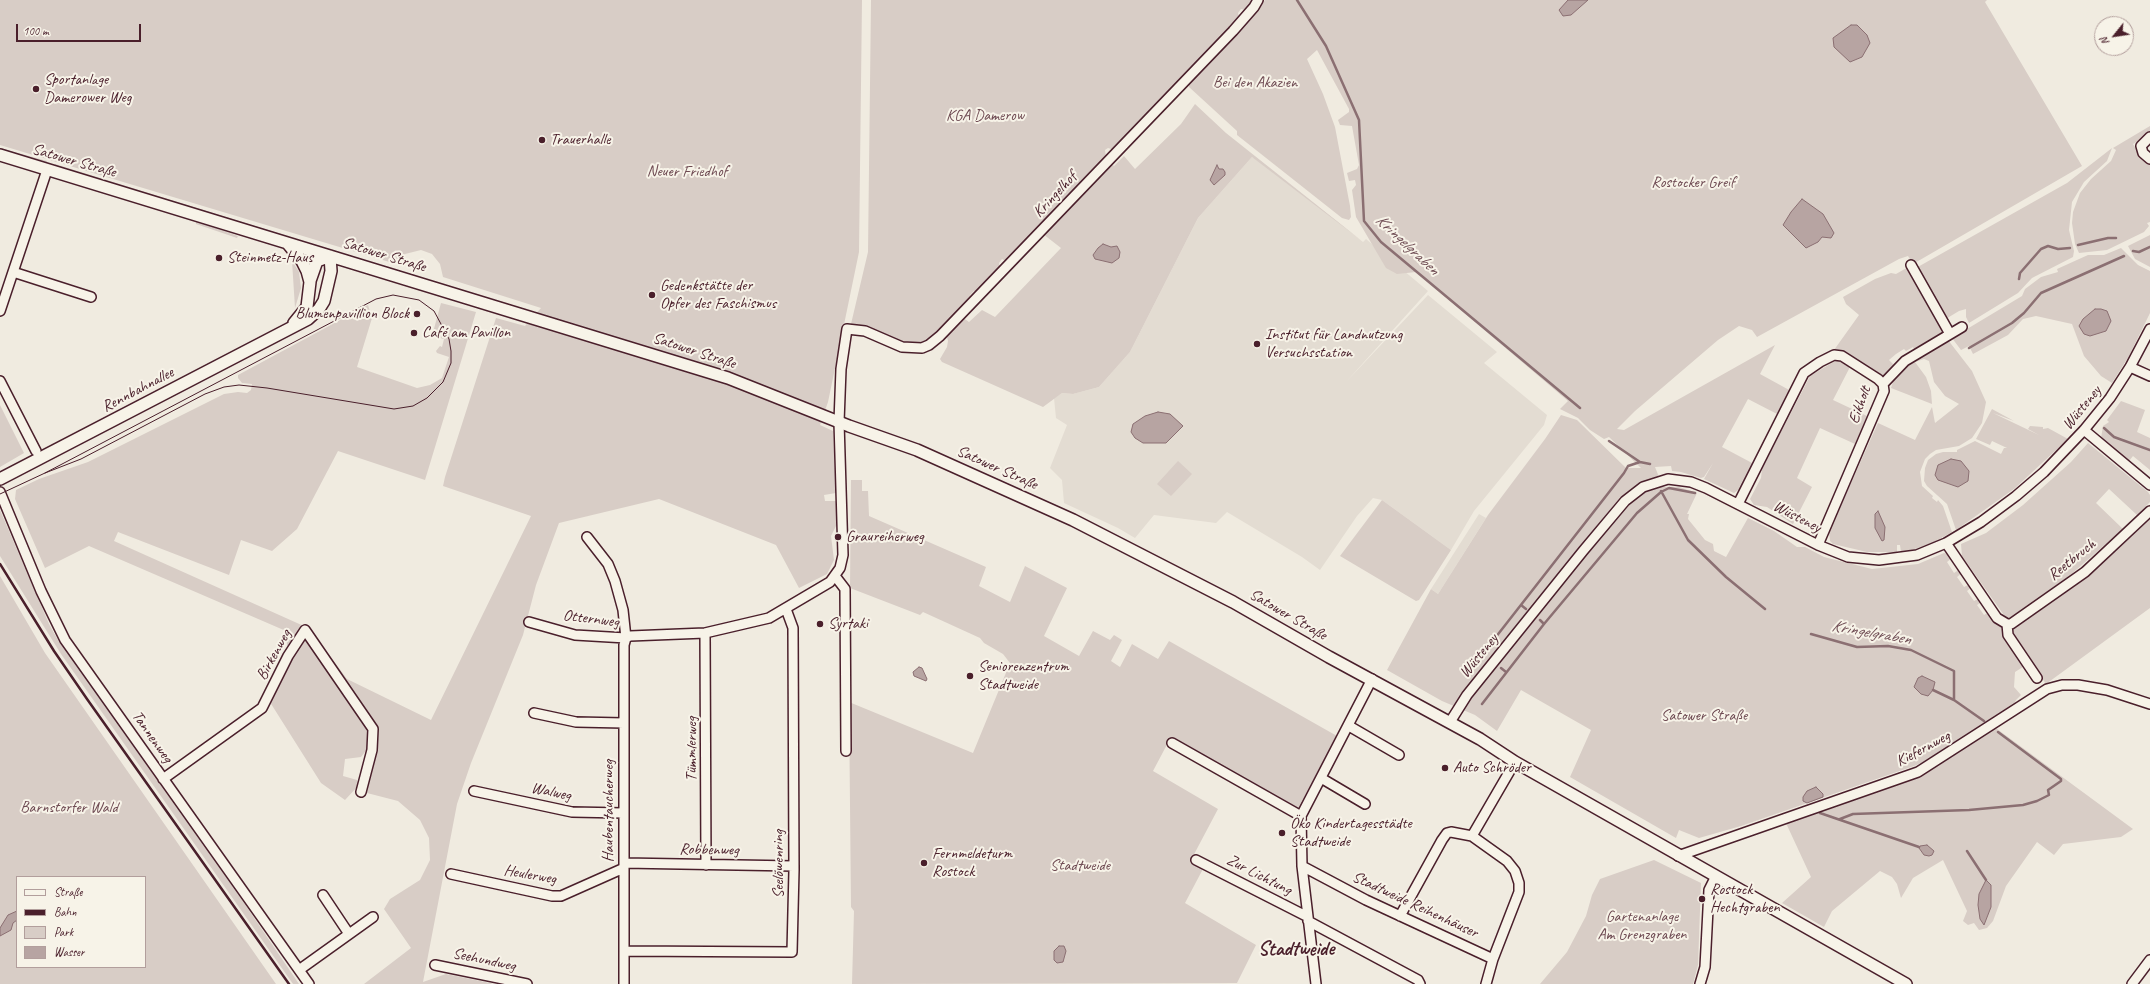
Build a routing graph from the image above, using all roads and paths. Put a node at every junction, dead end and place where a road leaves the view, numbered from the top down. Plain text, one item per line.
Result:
1 (1258, 0) edge
2 (2150, 137) edge
3 (0, 155) edge
4 (2150, 159) edge
5 (47, 170) junction
6 (287, 244) junction
7 (330, 256) junction
8 (1911, 265) dead end
9 (13, 272) junction
10 (310, 282) junction
11 (91, 298) dead end
12 (0, 310) edge
13 (290, 327) junction
14 (1962, 327) dead end
15 (2150, 328) edge
16 (1950, 334) junction
17 (2130, 367) junction
18 (2150, 376) edge
19 (0, 381) edge
20 (1883, 384) junction
21 (839, 422) junction
22 (2084, 430) junction
23 (36, 451) dead end
24 (0, 479) edge
25 (2150, 486) edge
26 (0, 492) edge
27 (1738, 504) junction
28 (2150, 511) edge
29 (587, 537) dead end
30 (1946, 543) junction
31 (1818, 545) junction
32 (835, 576) junction
33 (786, 609) junction
34 (529, 622) dead end
35 (2007, 624) junction
36 (706, 634) junction
37 (626, 638) junction
38 (2037, 678) dead end
39 (1372, 679) junction
40 (2150, 704) edge
41 (534, 713) dead end
42 (1450, 722) junction
43 (624, 723) junction
44 (1349, 726) junction
45 (1172, 742) dead end
46 (846, 751) dead end
47 (1399, 755) dead end
48 (1515, 762) junction
49 (1321, 778) junction
50 (164, 780) junction
51 (474, 791) dead end
52 (361, 792) dead end
53 (1365, 804) dead end
54 (623, 813) junction
55 (1301, 816) junction
56 (1472, 836) junction
57 (1678, 856) junction
58 (1196, 860) dead end
59 (624, 865) junction
60 (706, 865) junction
61 (794, 866) junction
62 (1302, 866) junction
63 (451, 874) dead end
64 (1716, 876) junction
65 (323, 895) dead end
66 (1400, 916) junction
67 (374, 917) dead end
68 (1308, 919) junction
69 (349, 934) junction
70 (624, 951) junction
71 (1493, 959) junction
72 (2150, 960) edge
73 (435, 965) dead end
74 (299, 970) junction
75 (309, 984) edge
76 (527, 984) edge
77 (624, 984) edge
78 (1316, 984) edge
79 (1420, 984) edge
80 (1486, 984) edge
81 (1700, 984) edge
82 (1906, 984) edge
83 (2132, 984) edge

1 - 21 street, Kringelhof
2 - 4 street
3 - 5 main road, Satower Straße
5 - 6 main road, Satower Straße
5 - 9 street
6 - 7 main road, Satower Straße
6 - 10 main road, Rennbahnallee
7 - 10 main road, Rennbahnallee
7 - 13 main road, Rennbahnallee
7 - 21 main road, Satower Straße
8 - 16 street
9 - 11 street
9 - 12 street
10 - 13 main road, Rennbahnallee
13 - 24 main road, Rennbahnallee
14 - 16 street
15 - 17 street, Wüsteney
16 - 20 street
17 - 18 street
17 - 22 street, Wüsteney
19 - 23 street
20 - 27 street, Eikholt
20 - 31 street, Eikholt
21 - 32 street
21 - 39 main road, Satower Straße
22 - 25 street
22 - 30 street, Wüsteney
26 - 50 street, Tannenweg
27 - 31 street, Wüsteney
27 - 42 street, Wüsteney
28 - 35 street, Reetbruch
29 - 37 street, Haubentaucherweg
30 - 31 street, Wüsteney
30 - 35 street
32 - 33 street
32 - 46 street
33 - 36 street
33 - 61 street, Seelöwenring
34 - 37 street, Otternweg
35 - 38 street
36 - 37 street
36 - 60 street, Tümmlerweg
37 - 43 street, Haubentaucherweg
39 - 42 main road, Satower Straße
39 - 44 street
40 - 57 street, Kiefernweg
41 - 43 street
42 - 48 main road, Satower Straße
43 - 54 street, Haubentaucherweg
44 - 47 street
44 - 49 street
45 - 55 street
48 - 56 street
48 - 57 main road, Satower Straße
49 - 53 street
49 - 55 street
50 - 52 street, Birkenweg
50 - 74 street, Tannenweg
51 - 54 street, Walweg
54 - 59 street, Haubentaucherweg
55 - 62 street
56 - 66 street
56 - 71 street
57 - 64 main road, Satower Straße
58 - 68 street, Zur Lichtung
59 - 60 street, Robbenweg
59 - 63 street, Heulerweg
59 - 70 street, Haubentaucherweg
60 - 61 street, Robbenweg
61 - 70 street, Seelöwenring
62 - 66 street, Stadtweide Reihenhäuser
62 - 68 street
64 - 81 street
64 - 82 main road, Satower Straße
65 - 69 street
66 - 71 street, Stadtweide Reihenhäuser
67 - 69 street
68 - 78 street
68 - 79 street
69 - 74 street
70 - 77 street, Haubentaucherweg
71 - 80 street
72 - 83 street
73 - 76 street, Seehundweg
74 - 75 street, Tannenweg

